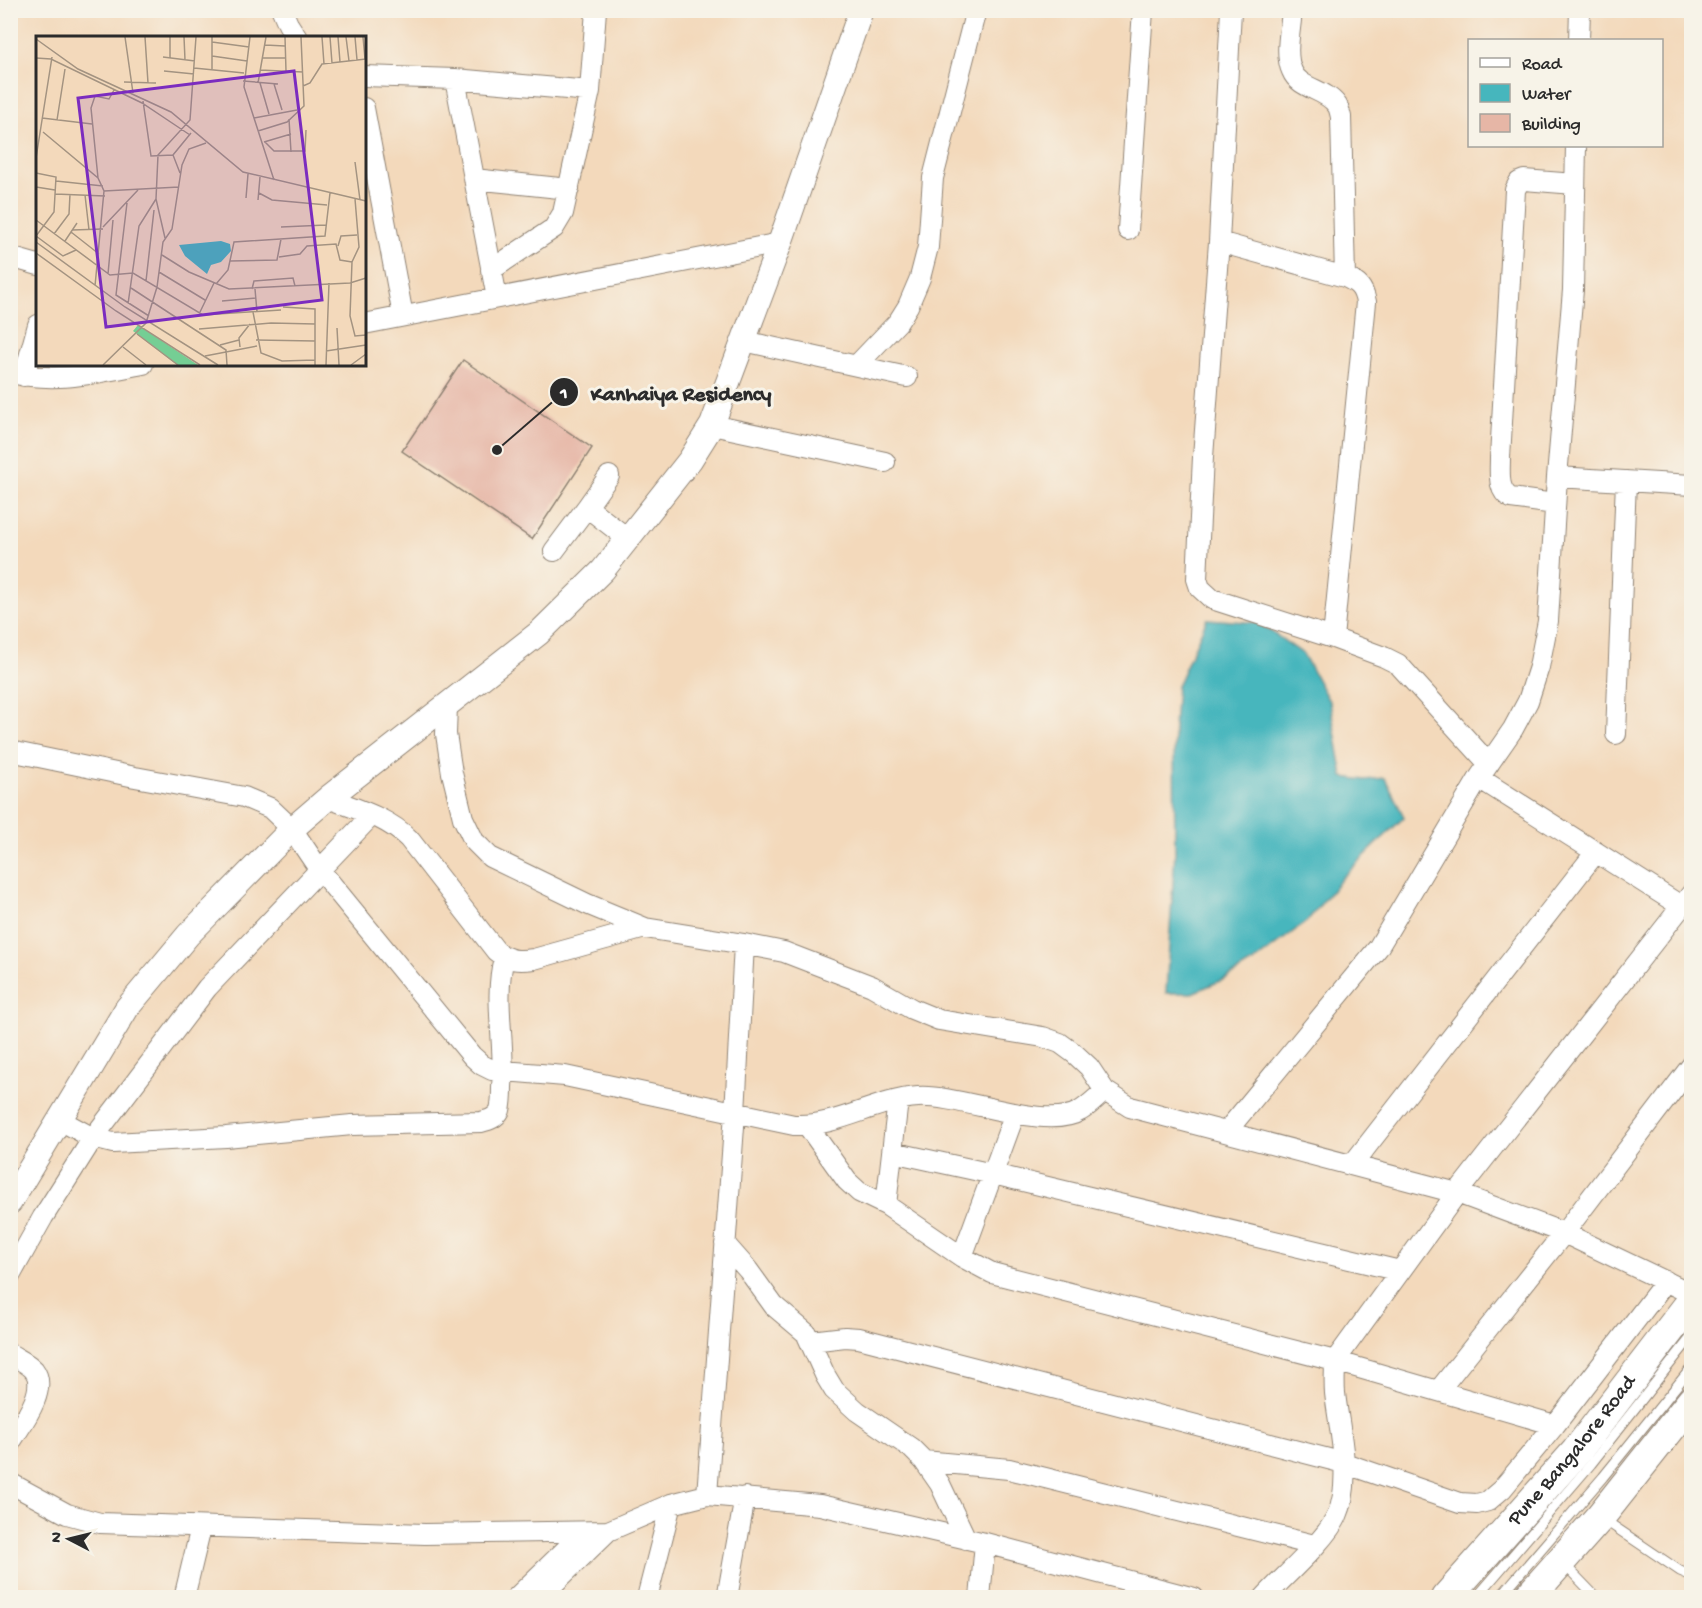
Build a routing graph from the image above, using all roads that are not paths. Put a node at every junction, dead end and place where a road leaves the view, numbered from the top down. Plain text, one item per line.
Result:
1 (596, 10) edge
2 (861, 10) edge
3 (976, 10) edge
4 (1143, 10) edge
5 (1231, 10) edge
6 (1292, 10) edge
7 (1580, 10) edge
8 (282, 12) edge
9 (279, 36) edge
10 (296, 36) edge
11 (1579, 39) edge
12 (366, 76) edge
13 (455, 79) junction
14 (590, 91) junction
15 (366, 119) edge
16 (1576, 147) edge
17 (474, 179) junction
18 (1575, 184) junction
19 (569, 189) junction
20 (1128, 230) dead end
21 (1219, 242) junction
22 (780, 243) junction
23 (10, 257) edge
24 (36, 264) edge
25 (492, 270) junction
26 (1345, 277) junction
27 (504, 297) junction
28 (403, 316) junction
29 (366, 324) edge
30 (36, 330) edge
31 (744, 341) junction
32 (132, 366) edge
33 (856, 366) junction
34 (17, 375) edge
35 (907, 377) dead end
36 (712, 425) junction
37 (885, 462) dead end
38 (609, 476) dead end
39 (1557, 477) junction
40 (1626, 481) junction
41 (1692, 485) edge
42 (1555, 504) junction
43 (587, 507) junction
44 (628, 538) junction
45 (554, 551) dead end
46 (1333, 638) junction
47 (447, 705) junction
48 (1616, 734) dead end
49 (10, 751) edge
50 (1484, 771) junction
51 (328, 798) junction
52 (372, 815) junction
53 (292, 829) junction
54 (1596, 852) junction
55 (319, 869) junction
56 (1686, 899) edge
57 (645, 928) junction
58 (744, 944) junction
59 (504, 958) junction
60 (1692, 1065) edge
61 (504, 1072) junction
62 (1105, 1091) junction
63 (898, 1100) junction
64 (735, 1113) junction
65 (1015, 1113) junction
66 (60, 1120) junction
67 (807, 1125) junction
68 (1226, 1132) junction
69 (93, 1138) junction
70 (892, 1152) junction
71 (1352, 1165) junction
72 (993, 1174) junction
73 (1457, 1193) junction
74 (11, 1199) edge
75 (886, 1205) junction
76 (1564, 1233) junction
77 (725, 1244) junction
78 (962, 1257) junction
79 (1400, 1271) junction
80 (10, 1276) edge
81 (1666, 1281) junction
82 (1692, 1294) edge
83 (1692, 1301) edge
84 (1692, 1336) edge
85 (811, 1341) junction
86 (10, 1354) edge
87 (1335, 1361) junction
88 (1692, 1367) edge
89 (1439, 1390) junction
90 (1692, 1401) edge
91 (1555, 1425) junction
92 (10, 1443) edge
93 (924, 1461) junction
94 (1344, 1463) junction
95 (10, 1483) edge
96 (707, 1495) junction
97 (746, 1497) junction
98 (671, 1504) junction
99 (1600, 1517) junction
100 (201, 1527) junction
101 (608, 1531) junction
102 (584, 1532) junction
103 (976, 1541) junction
104 (1314, 1545) junction
105 (1561, 1561) junction
106 (1692, 1576) edge
107 (1159, 1593) edge
108 (184, 1598) edge
109 (516, 1598) edge
110 (539, 1598) edge
111 (647, 1598) edge
112 (727, 1598) edge
113 (980, 1598) edge
114 (1194, 1598) edge
115 (1264, 1598) edge
116 (1446, 1598) edge
117 (1476, 1598) edge
118 (1499, 1598) edge
119 (1528, 1598) edge
120 (1597, 1598) edge

1 - 14 street
2 - 22 street
3 - 33 street
4 - 20 street
5 - 21 street
6 - 26 street
7 - 11 street
8 - 9 street
8 - 10 street
12 - 13 street
13 - 14 street
13 - 17 street
14 - 19 street
15 - 28 street
16 - 18 street
17 - 19 street
17 - 25 street
18 - 39 street
18 - 42 street
19 - 25 street
21 - 26 street
21 - 46 street
22 - 27 street
22 - 31 street
23 - 24 street
25 - 27 street
26 - 46 street
27 - 28 street
28 - 29 street
30 - 34 street
31 - 33 street
31 - 36 street
32 - 34 street
33 - 35 street
36 - 37 street
36 - 44 street
38 - 43 street
39 - 40 street
39 - 42 street
40 - 41 street
40 - 48 street
42 - 50 street
43 - 44 street
43 - 45 street
44 - 47 street
46 - 50 street
47 - 51 street
47 - 57 street
49 - 53 street
50 - 54 street
50 - 68 street
51 - 52 street
51 - 53 street
52 - 55 street
52 - 59 street
53 - 55 street
53 - 66 street
54 - 56 street
54 - 71 street
55 - 61 street
55 - 69 street
56 - 73 street
57 - 58 street
57 - 59 street
58 - 62 street
58 - 64 street
59 - 61 street
60 - 76 street
61 - 64 street
61 - 69 street
62 - 65 street
62 - 68 street
63 - 65 street
63 - 67 street
63 - 70 street
64 - 67 street
64 - 77 street
65 - 72 street
66 - 69 street
66 - 74 street
67 - 75 street
68 - 71 street
69 - 80 street
70 - 72 street
70 - 75 street
71 - 73 street
72 - 78 street
72 - 79 street
73 - 76 street
73 - 79 street
75 - 78 street
76 - 81 street
76 - 89 street
77 - 85 street
77 - 96 street
78 - 87 street
79 - 87 street
81 - 82 street
81 - 91 street
83 - 116 main road, Pune Bangalore Road
84 - 117 lane
85 - 93 street
85 - 94 street
86 - 92 street
87 - 89 street
87 - 94 street
88 - 118 lane
89 - 91 street
90 - 99 main road
91 - 94 street
93 - 103 street
93 - 104 street
94 - 104 street
95 - 100 street
96 - 97 street
96 - 98 street
97 - 103 street
97 - 112 street
98 - 101 street
98 - 111 street
99 - 105 main road
99 - 106 lane
100 - 102 street
100 - 108 street
101 - 102 street
101 - 110 street
102 - 109 street
103 - 107 street
103 - 113 street
104 - 115 street
105 - 119 main road
105 - 120 lane
107 - 114 street

